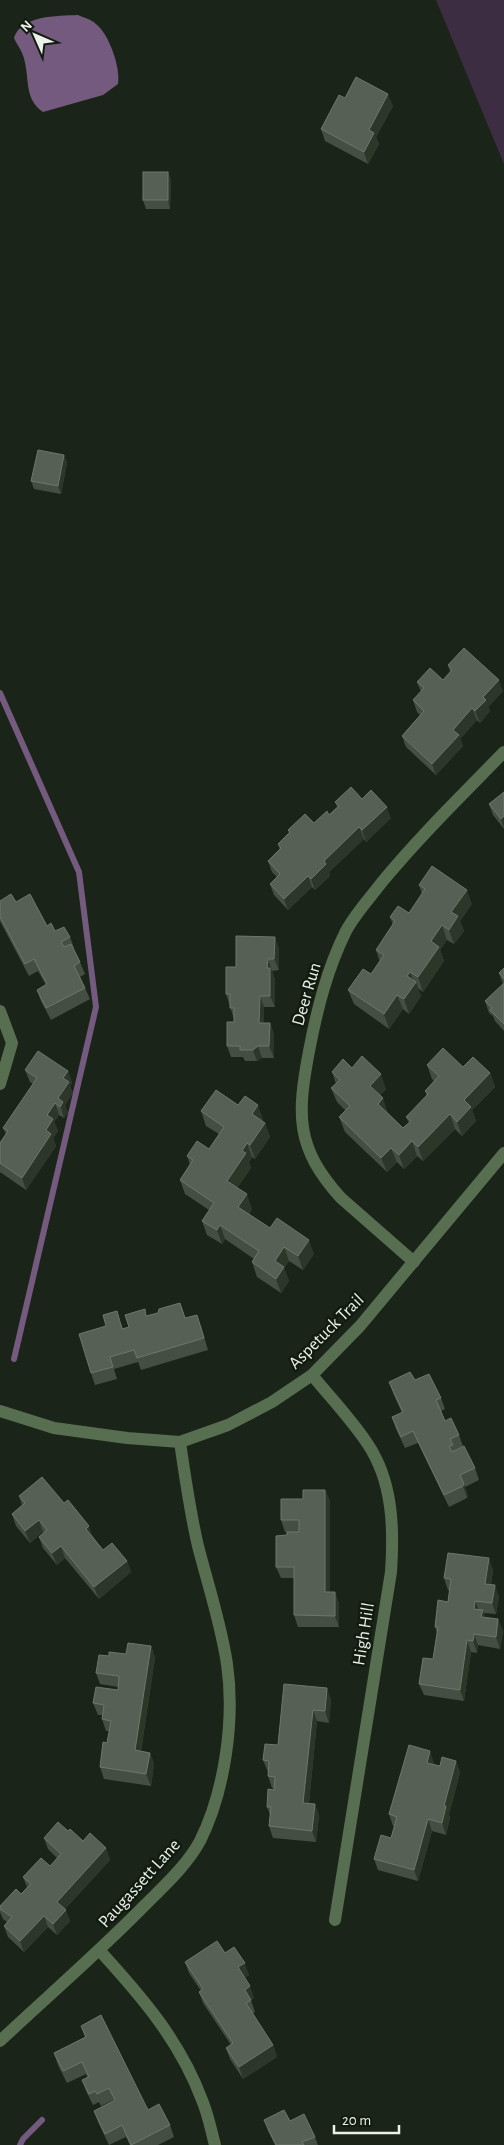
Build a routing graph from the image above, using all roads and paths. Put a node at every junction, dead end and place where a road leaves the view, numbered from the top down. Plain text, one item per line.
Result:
1 (504, 752) edge
2 (0, 1011) edge
3 (0, 1084) edge
4 (504, 1153) edge
5 (414, 1262) junction
6 (312, 1375) junction
7 (0, 1411) edge
8 (180, 1442) junction
9 (335, 1920) dead end
10 (100, 1951) junction
11 (0, 2041) edge
12 (215, 2145) edge

1 - 5 street, Deer Run
2 - 3 street
4 - 5 street, Aspetuck Trail
5 - 6 street, Aspetuck Trail
6 - 8 street, Aspetuck Trail
6 - 9 street, High Hill
7 - 8 street, Aspetuck Trail
8 - 10 street, Paugassett Lane
10 - 11 street, Paugassett Lane
10 - 12 street

